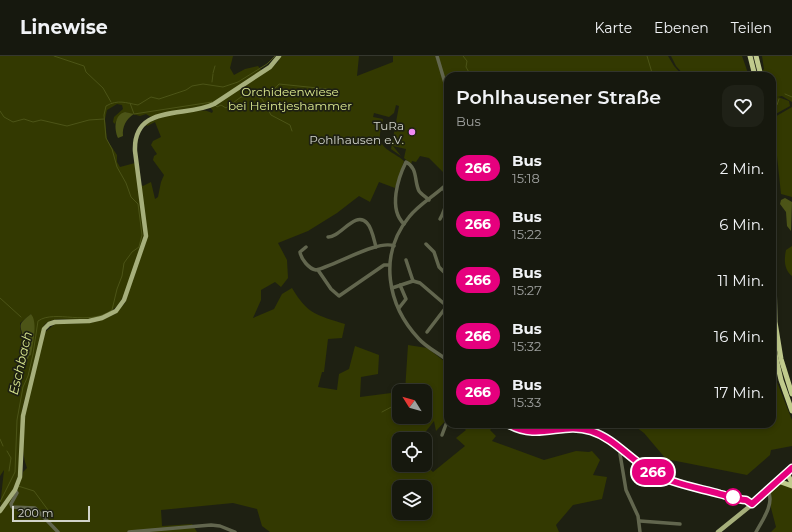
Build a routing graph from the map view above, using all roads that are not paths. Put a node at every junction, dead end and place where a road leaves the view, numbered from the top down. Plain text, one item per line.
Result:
1 (279, 56) edge
2 (437, 56) edge
3 (750, 56) edge
4 (756, 56) edge
5 (754, 72) edge
6 (760, 72) edge
7 (444, 80) edge
8 (443, 188) edge
9 (429, 200) junction
10 (444, 208) edge
11 (440, 219) dead end
12 (404, 224) junction
13 (328, 237) dead end
14 (426, 244) dead end
15 (376, 246) junction
16 (394, 246) junction
17 (306, 247) dead end
18 (406, 260) dead end
19 (389, 265) junction
20 (318, 270) junction
21 (444, 272) edge
22 (412, 281) junction
23 (400, 285) junction
24 (392, 288) junction
25 (444, 303) edge
26 (399, 308) junction
27 (444, 309) edge
28 (776, 328) edge
29 (427, 332) dead end
30 (444, 356) edge
31 (776, 358) edge
32 (792, 394) edge
33 (792, 411) edge
34 (444, 428) edge
35 (516, 428) edge
36 (570, 429) joint
37 (442, 435) dead end
38 (622, 449) junction
39 (790, 472) edge
40 (778, 481) junction
41 (792, 484) edge
42 (16, 486) junction
43 (768, 491) junction
44 (751, 506) junction
45 (0, 511) edge
46 (640, 521) junction
47 (680, 524) dead end
48 (58, 532) edge
49 (129, 532) edge
50 (235, 532) edge
51 (640, 532) edge
52 (718, 532) edge
53 (756, 532) edge

1 - 42 main road
2 - 7 street
3 - 5 highway
4 - 6 highway
8 - 9 street
9 - 12 street
9 - 12 street
10 - 11 street
12 - 16 street
13 - 15 street
14 - 21 street
15 - 16 street
15 - 20 street
16 - 19 street
17 - 20 street
18 - 22 street
19 - 20 street
19 - 24 street
22 - 23 street
22 - 25 street
23 - 24 street
23 - 26 street
24 - 26 street
26 - 30 street
27 - 29 street
28 - 32 highway
31 - 33 highway
34 - 37 street
35 - 36 street
36 - 38 street
38 - 44 street
38 - 46 street
39 - 40 main road
39 - 41 highway
40 - 41 highway
40 - 43 main road
42 - 45 main road
42 - 48 street
43 - 44 main road
43 - 53 street
44 - 52 main road
46 - 47 street
46 - 51 street
49 - 50 street

